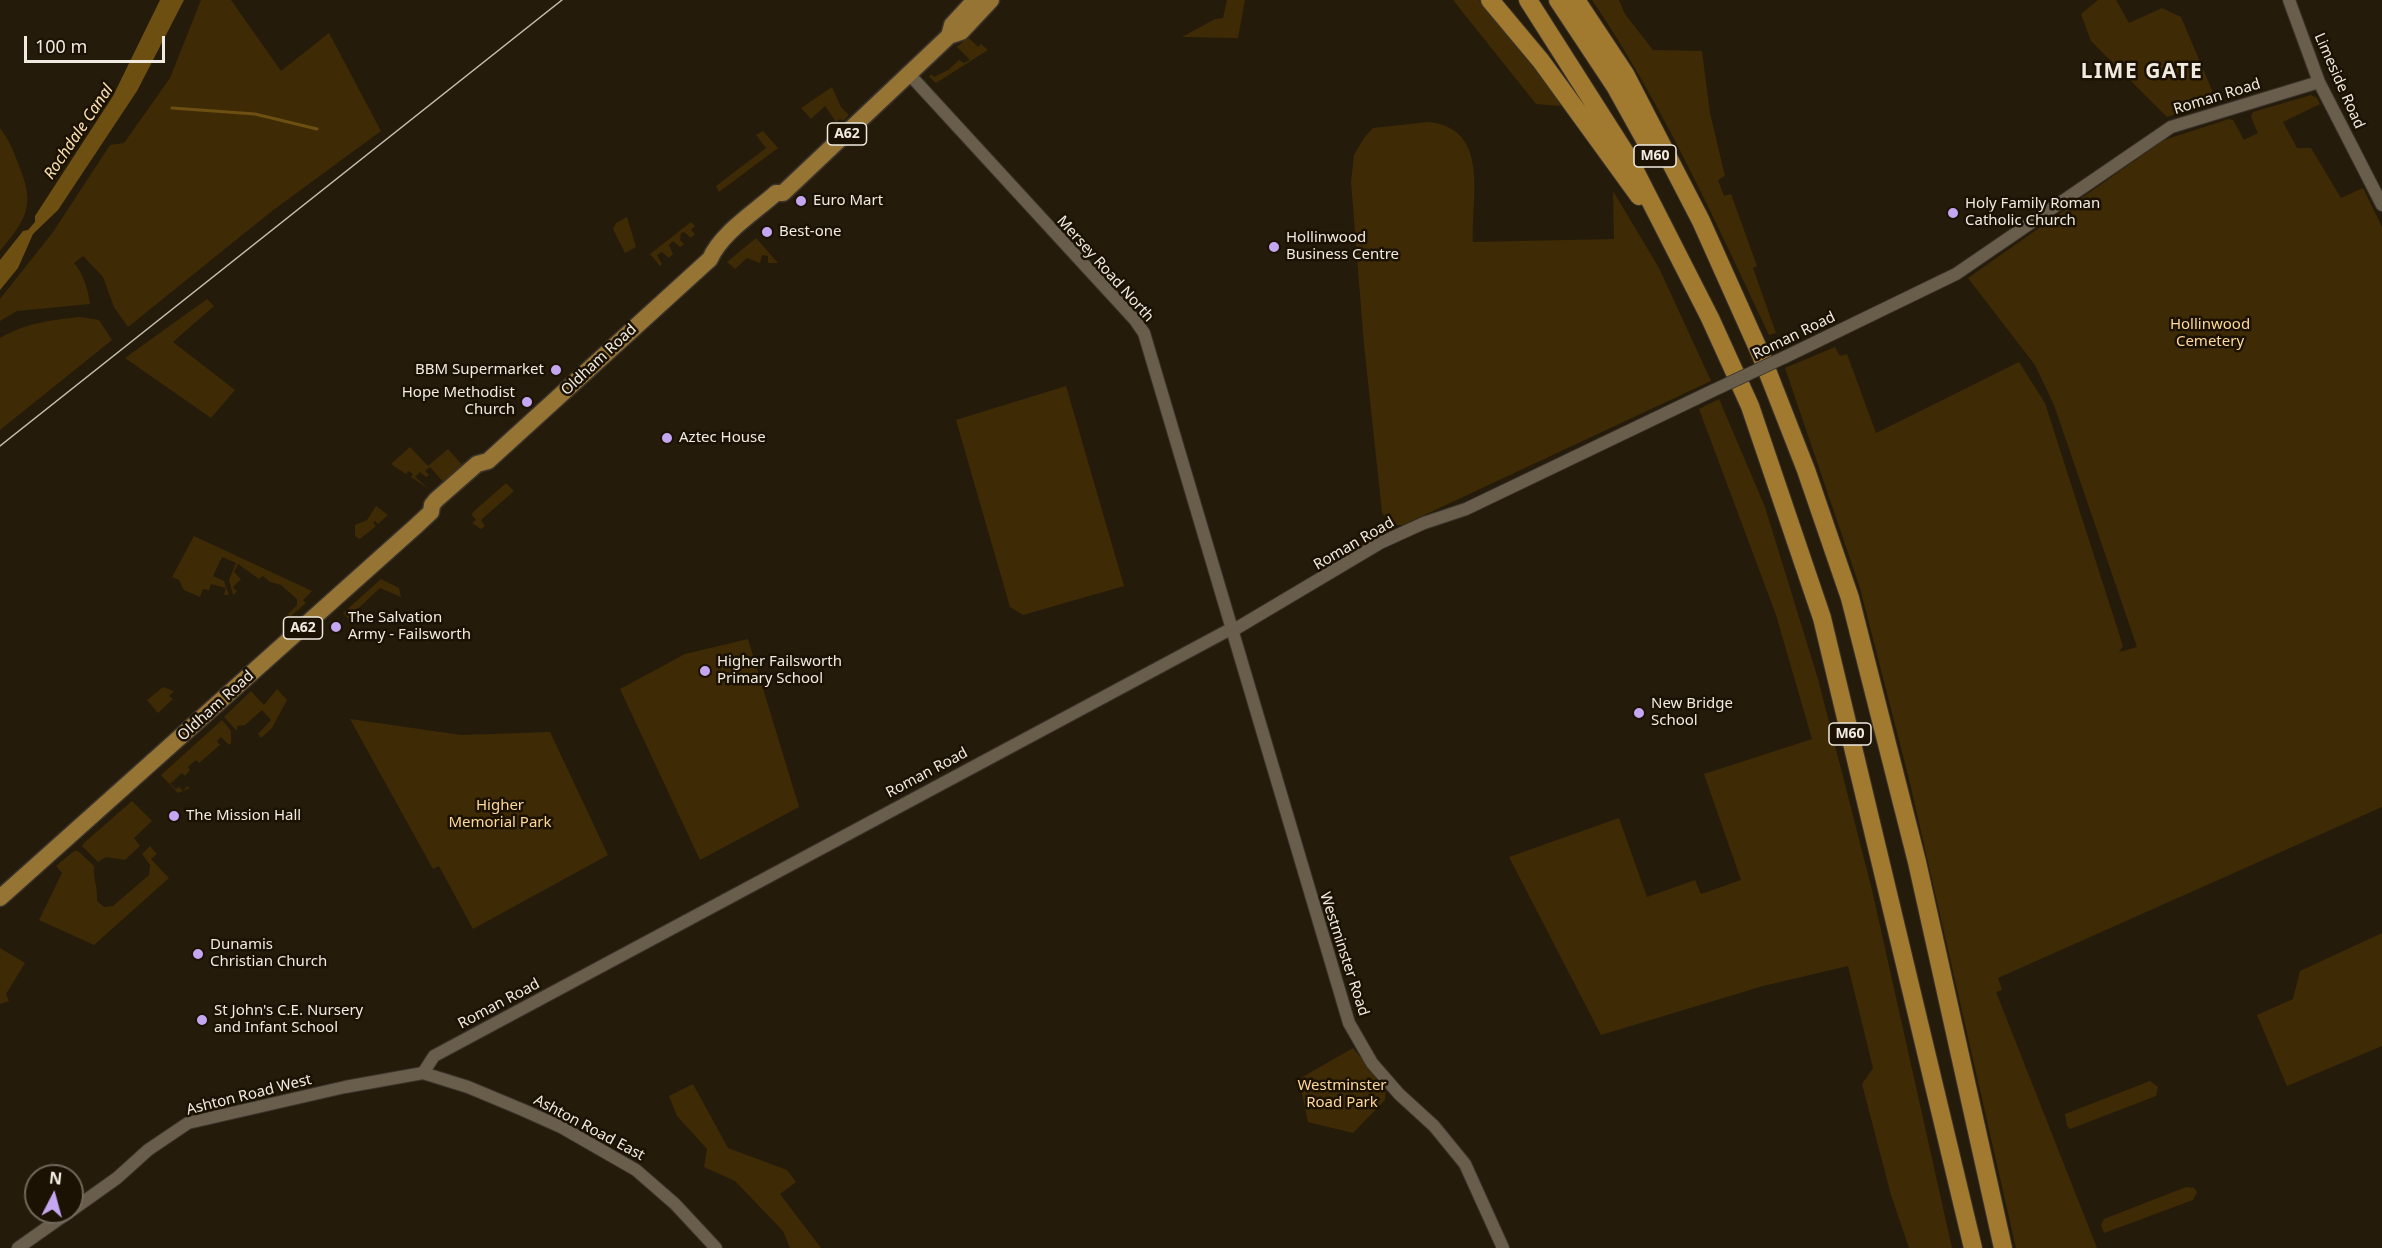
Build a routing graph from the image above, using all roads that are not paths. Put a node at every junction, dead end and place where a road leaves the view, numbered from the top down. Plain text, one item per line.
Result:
1 (1490, 0) edge
2 (1528, 0) edge
3 (1558, 0) edge
4 (1576, 0) edge
5 (2289, 0) edge
6 (985, 1) edge
7 (910, 75) junction
8 (2319, 82) junction
9 (2382, 205) edge
10 (1671, 238) junction
11 (1745, 316) junction
12 (1230, 630) junction
13 (0, 898) edge
14 (423, 1073) junction
15 (84, 1201) edge
16 (52, 1224) edge
17 (18, 1248) edge
18 (716, 1248) edge
19 (1503, 1248) edge
20 (1973, 1248) edge
21 (2003, 1248) edge

1 - 10 highway, M60
2 - 10 highway, M60
3 - 11 highway, M60
4 - 11 highway, M60
5 - 8 street, Limeside Road
6 - 7 highway, Oldham Road / A62
7 - 12 street, Mersey Road North
7 - 13 highway, Oldham Road / A62
8 - 9 street, Limeside Road
8 - 12 street, Roman Road, bridge
10 - 20 highway, M60
11 - 21 highway, M60
12 - 14 street, Roman Road
12 - 19 street, Westminster Road
14 - 15 street, Ashton Road West
14 - 18 street, Ashton Road East
16 - 17 street, Ashton Road West

